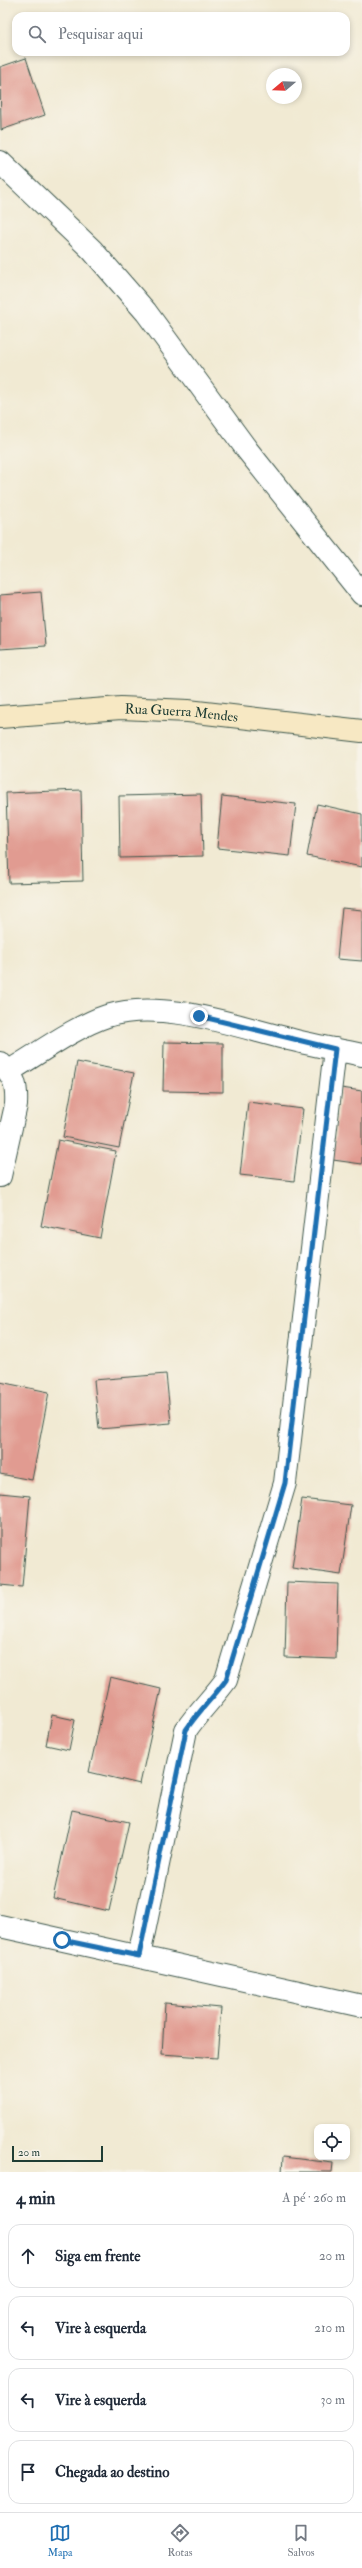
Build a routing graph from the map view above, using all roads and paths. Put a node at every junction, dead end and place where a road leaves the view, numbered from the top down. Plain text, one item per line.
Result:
1 (0, 162) edge
2 (362, 594) edge
3 (0, 717) edge
4 (362, 731) edge
5 (335, 1049) junction
6 (362, 1055) edge
7 (5, 1067) edge
8 (0, 1176) edge
9 (0, 1926) edge
10 (139, 1956) junction
11 (362, 2006) edge

1 - 2 street
3 - 4 street, Rua Guerra Mendes
5 - 6 street
5 - 7 street
5 - 10 street
7 - 8 street
9 - 10 street
10 - 11 street

